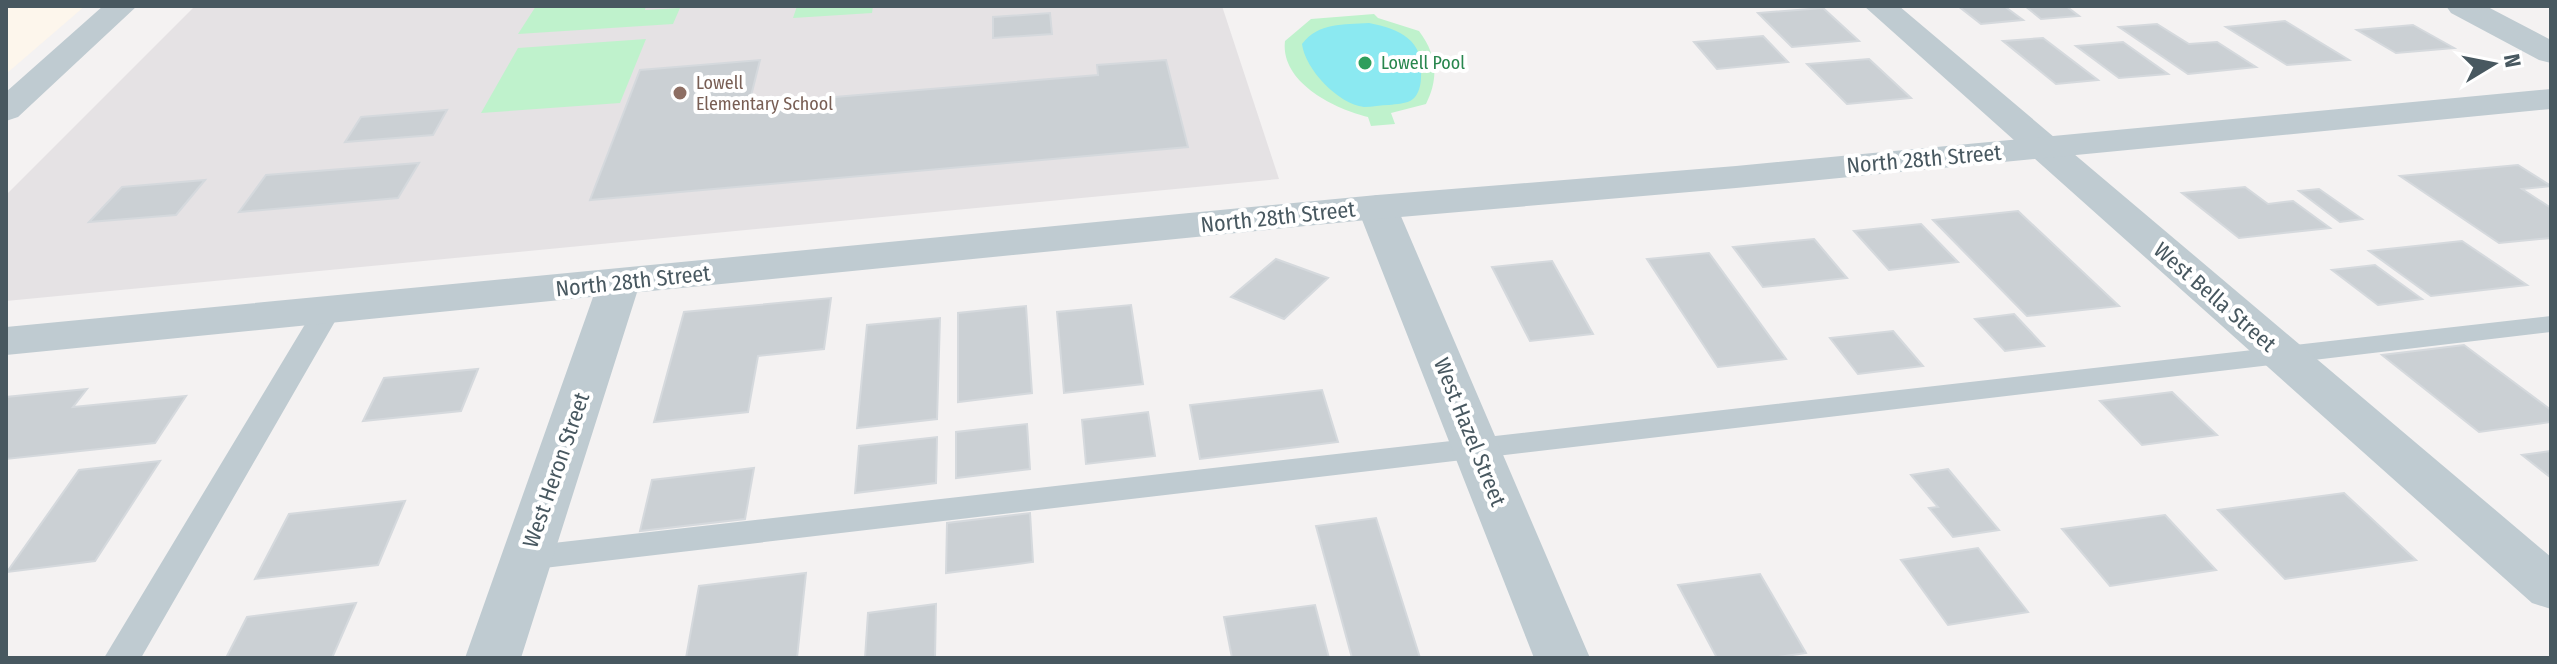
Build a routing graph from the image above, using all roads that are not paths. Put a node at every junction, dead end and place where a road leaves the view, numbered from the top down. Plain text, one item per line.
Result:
1 (121, 6) edge
2 (1880, 6) edge
3 (2462, 6) edge
4 (2551, 53) edge
5 (2551, 99) edge
6 (6, 110) edge
7 (2043, 148) junction
8 (1377, 207) junction
9 (619, 283) junction
10 (327, 311) junction
11 (2551, 324) edge
12 (6, 341) edge
13 (2283, 356) junction
14 (1476, 449) junction
15 (527, 558) junction
16 (2551, 588) edge
17 (122, 658) edge
18 (493, 658) edge
19 (1562, 658) edge

1 - 6 street
2 - 7 street, West Bella Street
3 - 4 street
5 - 7 street, North 28th Street
7 - 8 street, North 28th Street
7 - 13 street, West Bella Street
8 - 9 street, North 28th Street
8 - 14 street, West Hazel Street
9 - 10 street, North 28th Street
9 - 15 street, West Heron Street
10 - 12 street, North 28th Street
10 - 17 lane
11 - 13 lane
13 - 14 lane
13 - 16 street, West Bella Street
14 - 15 lane
14 - 19 street, West Hazel Street
15 - 18 street, West Heron Street

